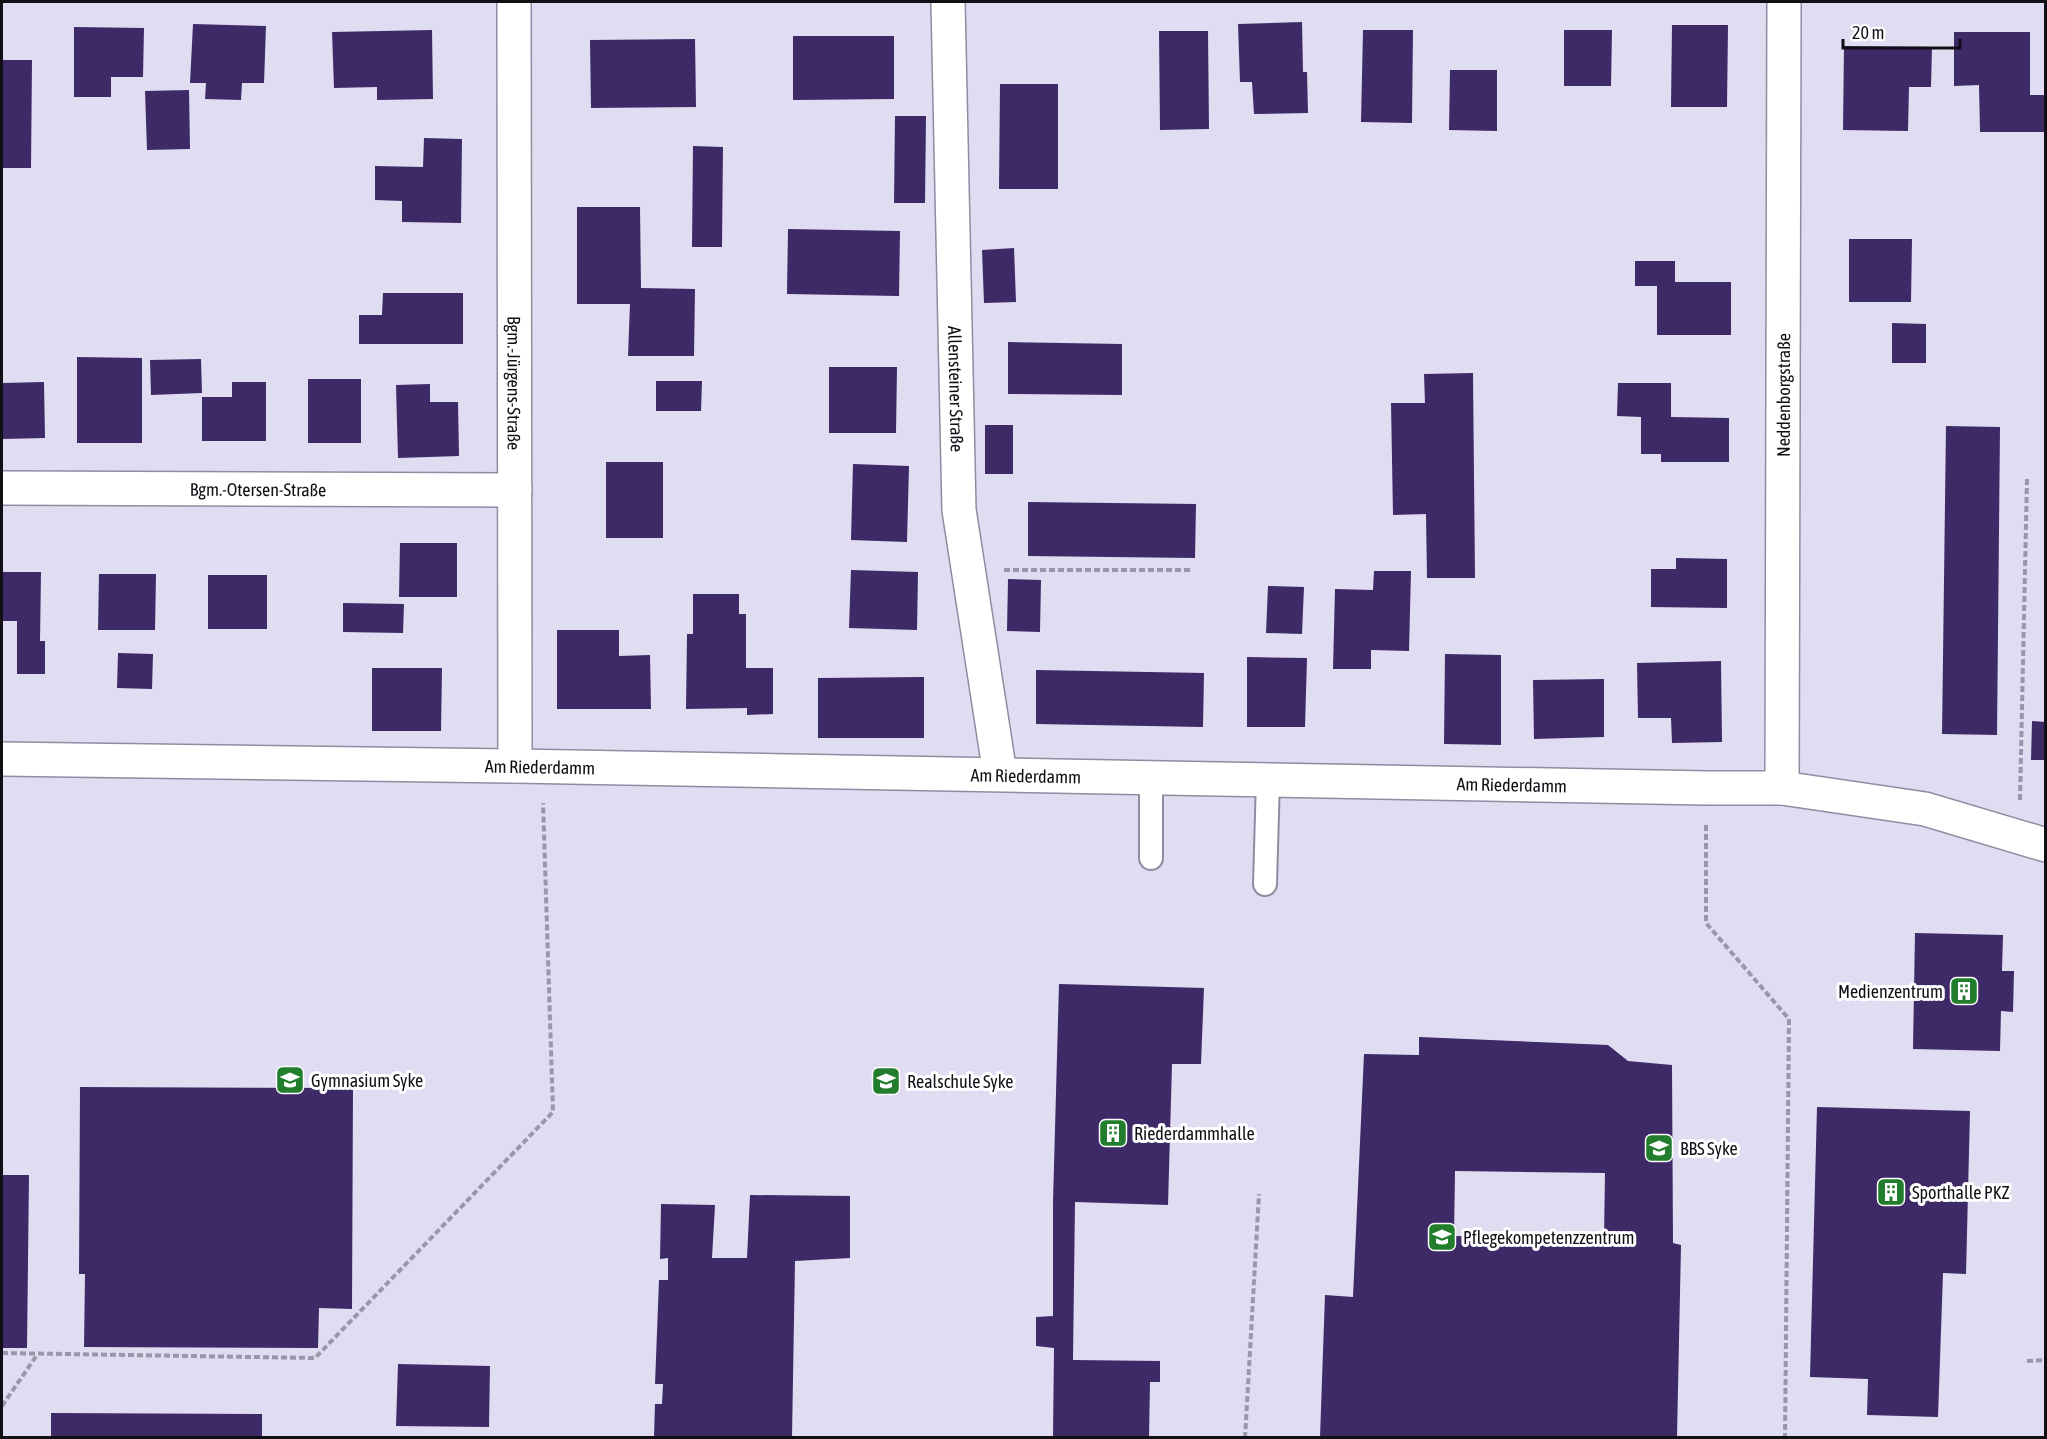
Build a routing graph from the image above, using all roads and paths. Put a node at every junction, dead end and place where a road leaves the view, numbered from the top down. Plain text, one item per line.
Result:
1 (514, 2) edge
2 (948, 2) edge
3 (1784, 2) edge
4 (2027, 479) dead end
5 (2, 488) edge
6 (515, 490) junction
7 (968, 570) junction
8 (1192, 570) dead end
9 (2, 759) edge
10 (528, 766) junction
11 (999, 774) junction
12 (1151, 777) junction
13 (1268, 779) junction
14 (1707, 788) junction
15 (1782, 788) junction
16 (2014, 836) junction
17 (2046, 845) edge
18 (1151, 858) dead end
19 (1265, 884) dead end
20 (1259, 1194) dead end
21 (2, 1353) edge
22 (37, 1354) junction
23 (2046, 1360) edge
24 (2027, 1361) dead end
25 (2, 1406) edge
26 (1245, 1437) edge
27 (1785, 1437) edge

1 - 6 street, Bgm.-Jürgens-Straße
2 - 7 street, Allensteiner Straße
3 - 15 street, Neddenborgstraße
4 - 16 path
5 - 6 street, Bgm.-Otersen-Straße
6 - 10 street, Bgm.-Jürgens-Straße
7 - 8 path
7 - 11 street, Allensteiner Straße
9 - 10 street, Am Riederdamm
10 - 11 street, Am Riederdamm
10 - 22 path
11 - 12 street, Am Riederdamm
12 - 13 street, Am Riederdamm
12 - 18 lane
13 - 14 street, Am Riederdamm
13 - 19 lane
14 - 15 street, Am Riederdamm
14 - 27 path
15 - 16 street, Am Riederdamm
16 - 17 street, Am Riederdamm
20 - 26 path
21 - 22 path
22 - 25 path
23 - 24 path

